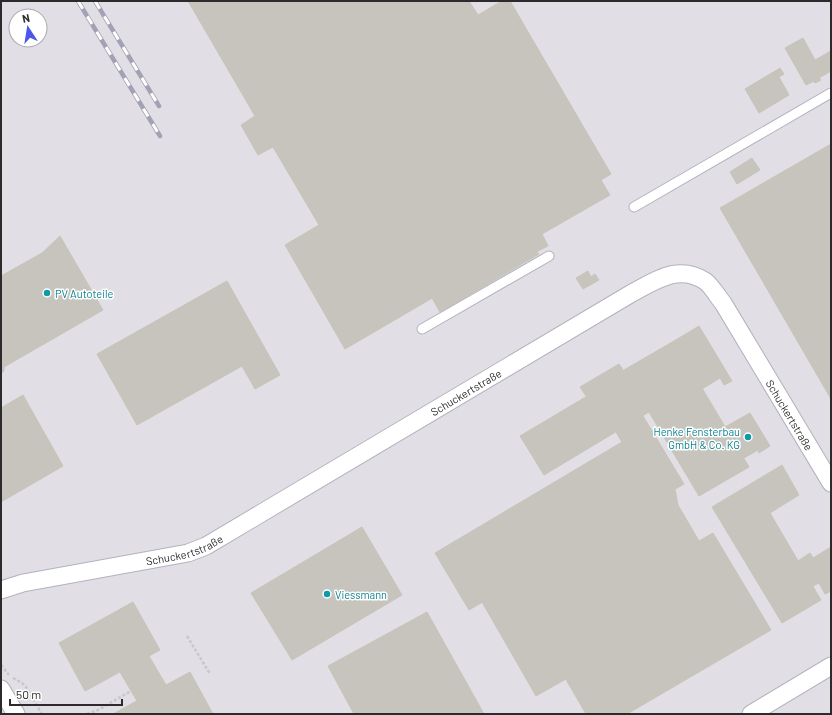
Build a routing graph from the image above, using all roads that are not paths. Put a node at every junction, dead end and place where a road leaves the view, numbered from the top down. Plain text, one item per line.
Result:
1 (831, 93) edge
2 (634, 207) dead end
3 (549, 256) dead end
4 (422, 329) dead end
5 (831, 483) edge
6 (1, 590) edge
7 (831, 666) edge
8 (1, 688) edge
9 (16, 714) edge
10 (751, 714) edge

1 - 2 lane
3 - 4 lane
5 - 6 street, Schuckertstraße
7 - 10 street
8 - 9 street

